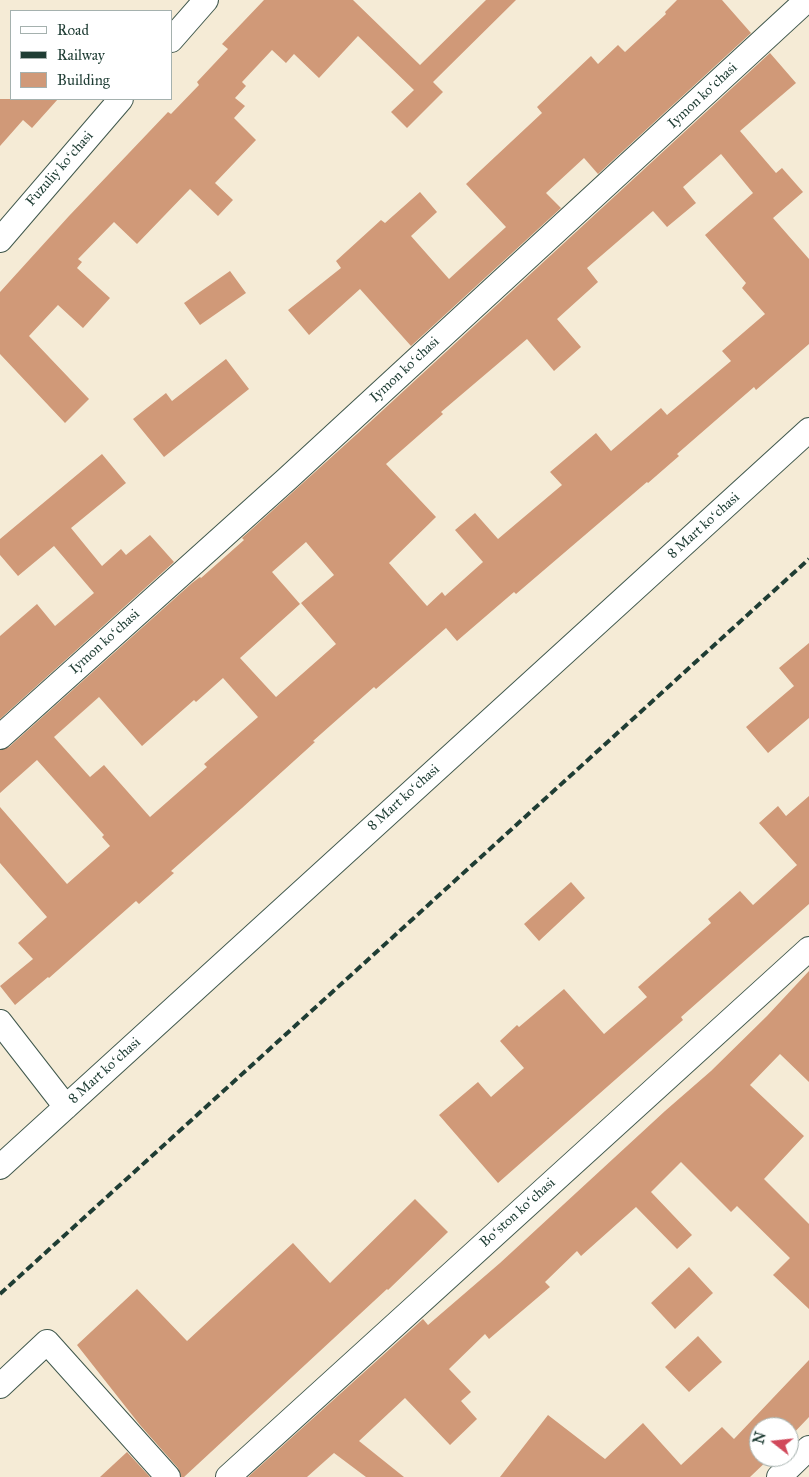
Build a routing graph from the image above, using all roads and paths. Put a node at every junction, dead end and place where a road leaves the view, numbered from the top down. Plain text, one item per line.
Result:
1 (206, 0) edge
2 (807, 0) edge
3 (172, 39) edge
4 (120, 100) edge
5 (0, 240) edge
6 (809, 430) edge
7 (0, 737) edge
8 (809, 949) edge
9 (0, 1022) edge
10 (66, 1107) junction
11 (0, 1167) edge
12 (0, 1386) edge
13 (809, 1448) edge
14 (168, 1477) edge
15 (228, 1477) edge
16 (779, 1477) edge

1 - 3 street
2 - 7 street, Iymon koʻchasi
4 - 5 street, Fuzuliy koʻchasi
6 - 10 street, 8 Mart koʻchasi
8 - 15 street, Boʻston koʻchasi
9 - 10 street
10 - 11 street, 8 Mart koʻchasi
12 - 14 street
13 - 16 street

